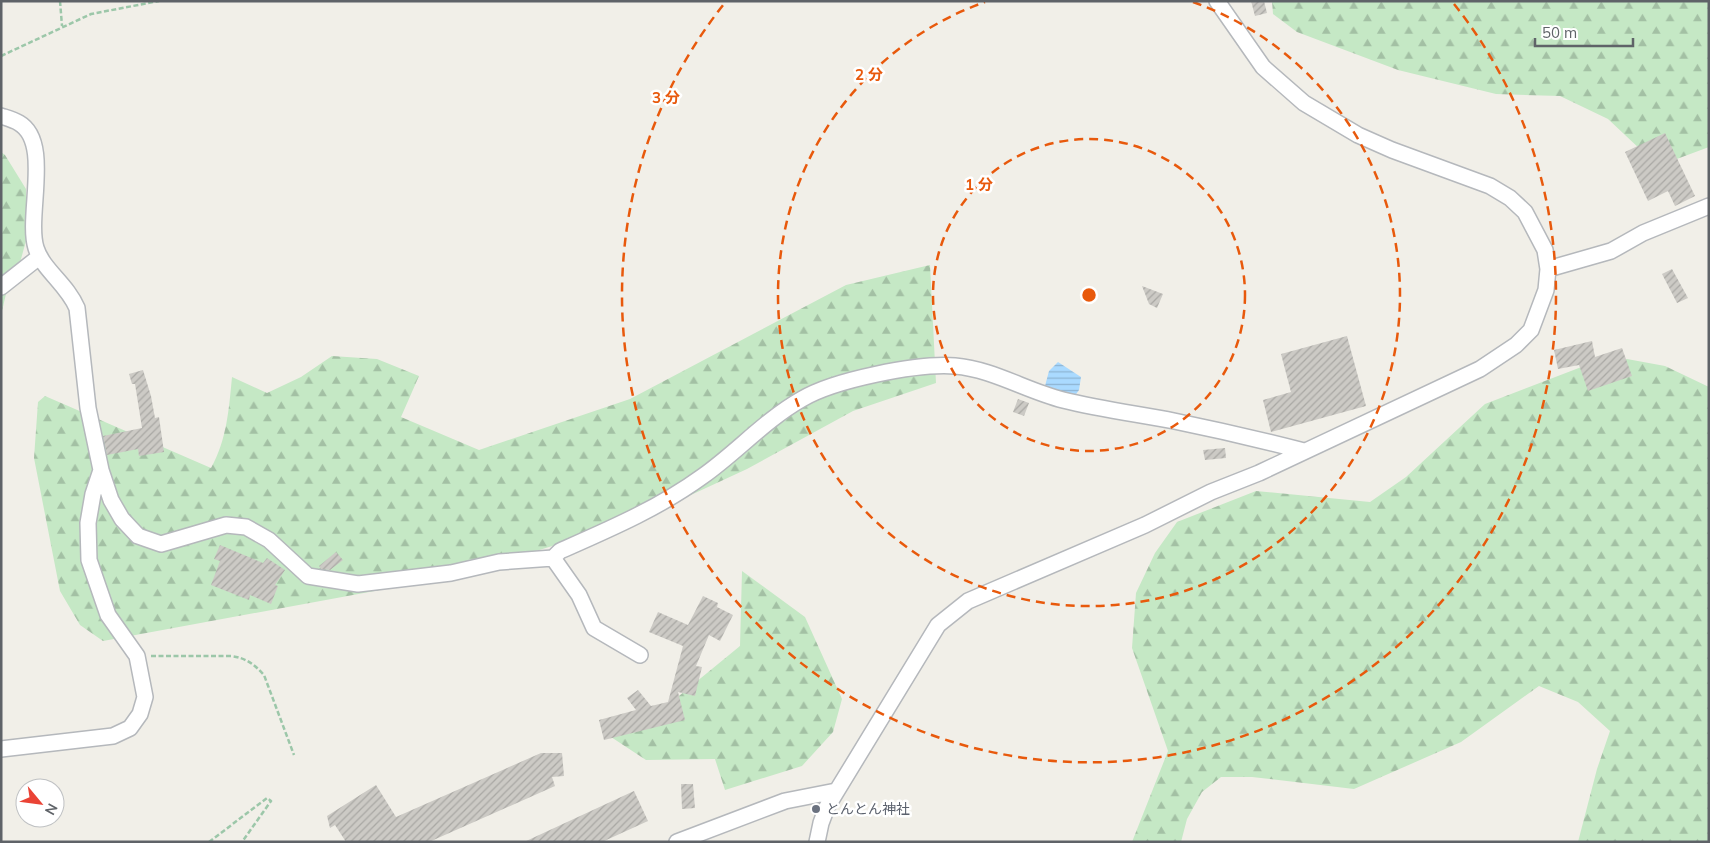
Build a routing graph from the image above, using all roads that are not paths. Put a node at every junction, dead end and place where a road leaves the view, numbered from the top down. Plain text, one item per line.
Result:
1 (1217, 1) edge
2 (1, 116) edge
3 (1709, 206) edge
4 (39, 257) junction
5 (1548, 269) junction
6 (1, 287) edge
7 (1304, 451) junction
8 (101, 470) junction
9 (553, 558) junction
10 (640, 655) dead end
11 (1, 749) edge
12 (836, 791) junction
13 (677, 842) edge
14 (818, 842) edge

1 - 5 street
2 - 4 street
3 - 5 street
4 - 6 street
4 - 8 street
5 - 7 street
7 - 9 street
7 - 12 street
8 - 9 street
8 - 11 street
9 - 10 street
12 - 13 street
12 - 14 street

